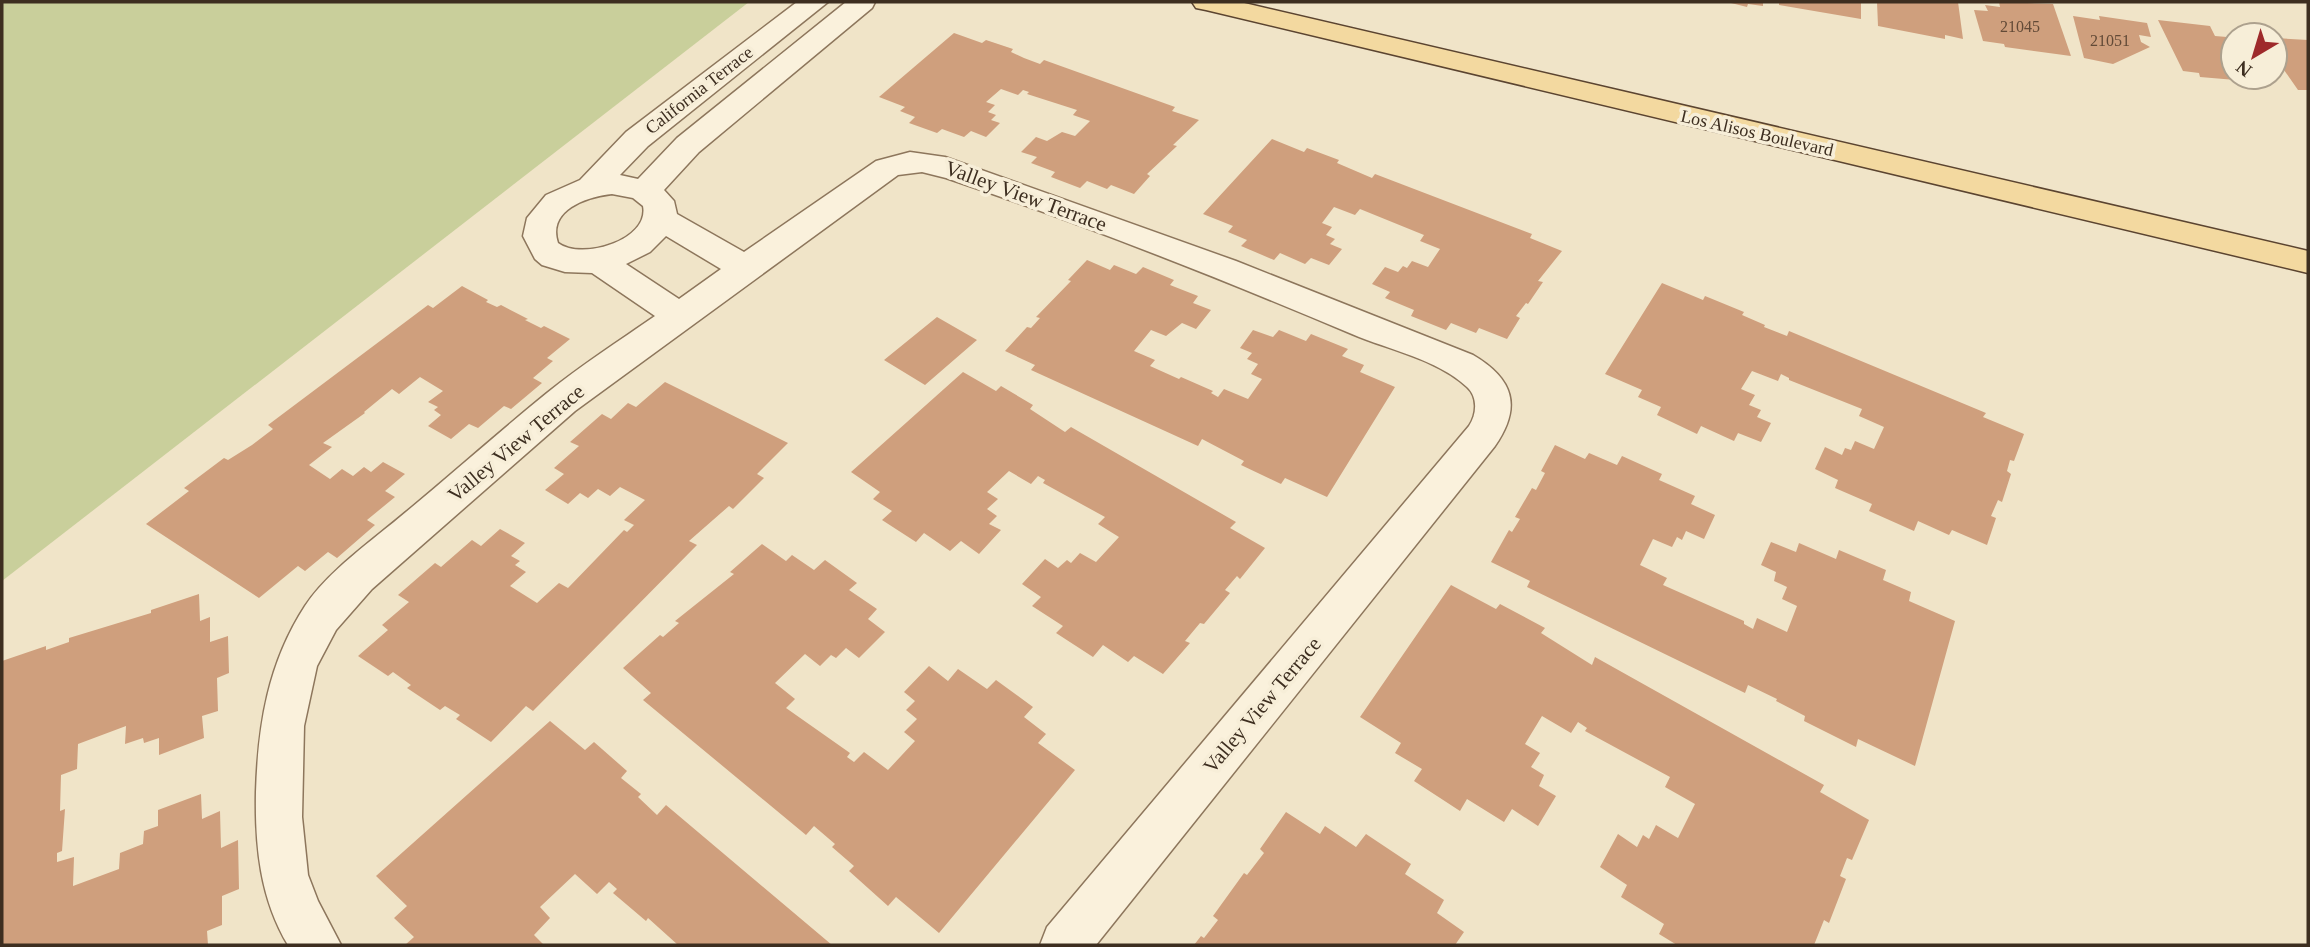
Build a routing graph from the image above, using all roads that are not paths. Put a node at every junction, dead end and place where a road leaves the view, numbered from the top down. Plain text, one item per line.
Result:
1 (814, 2) edge
2 (862, 2) edge
3 (1206, 2) edge
4 (592, 186) junction
5 (654, 205) junction
6 (599, 262) junction
7 (2308, 262) edge
8 (747, 269) junction
9 (680, 316) junction
10 (316, 945) edge
11 (1065, 945) edge

1 - 4 street, California Terrace
2 - 5 street, California Terrace
3 - 7 main road, Los Alisos Boulevard
4 - 5 street, California Terrace
4 - 6 street, California Terrace
5 - 6 street, California Terrace
5 - 8 street, California Terrace
6 - 9 street
8 - 9 street, Valley View Terrace
8 - 11 street, Valley View Terrace
9 - 10 street, Valley View Terrace

